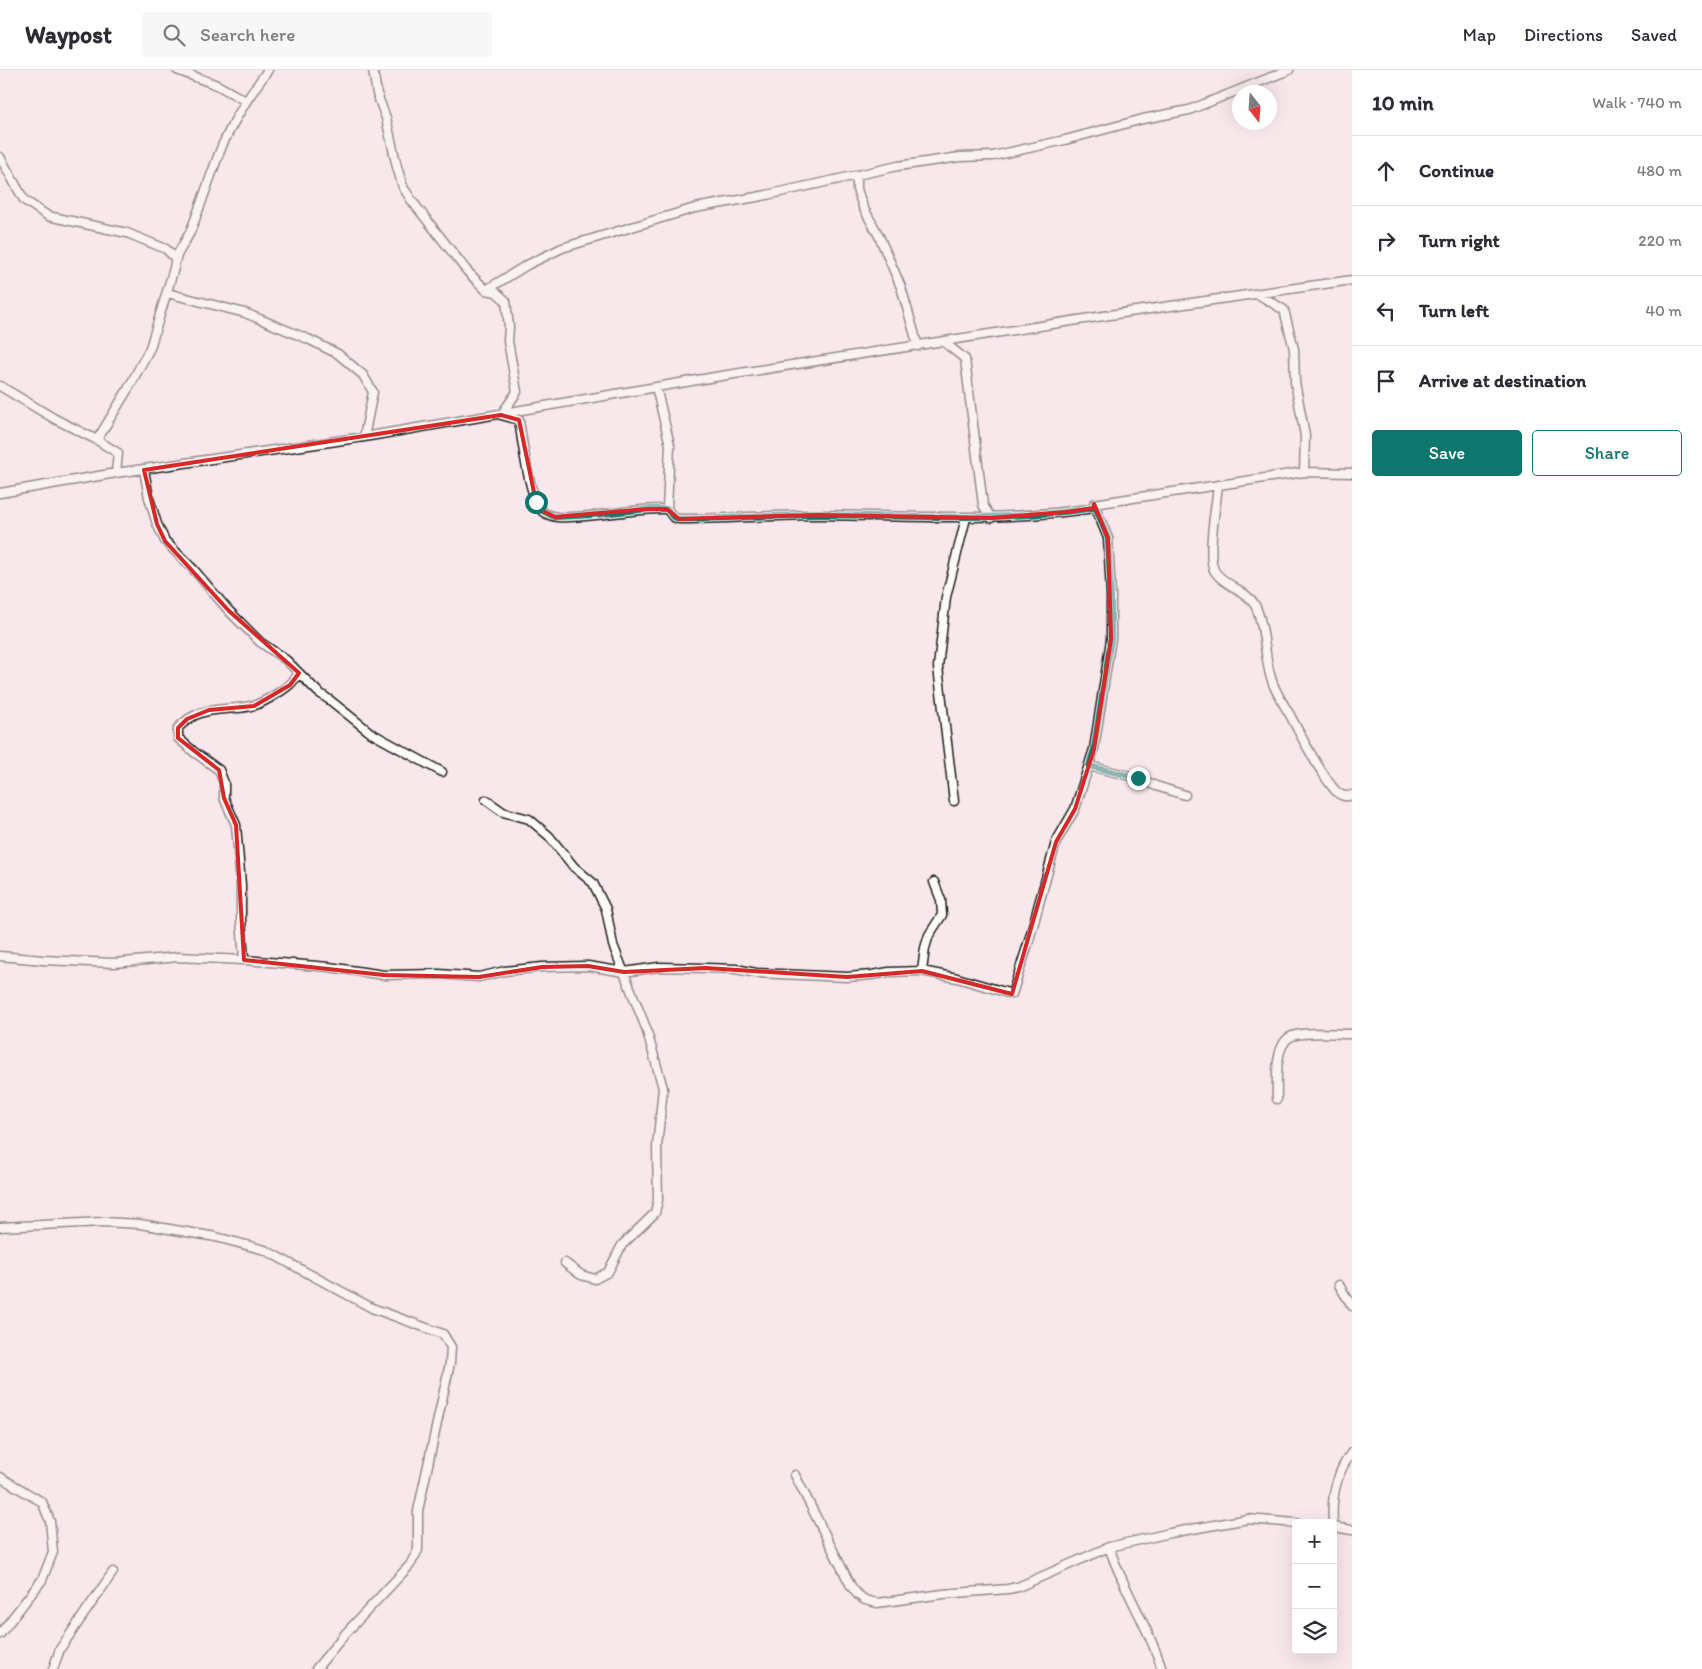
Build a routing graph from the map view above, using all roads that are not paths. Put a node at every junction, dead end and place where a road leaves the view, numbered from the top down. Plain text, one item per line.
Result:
1 (177, 70) edge
2 (268, 70) edge
3 (373, 70) edge
4 (1290, 70) edge
5 (246, 101) junction
6 (0, 157) edge
7 (857, 175) junction
8 (175, 258) junction
9 (1352, 280) edge
10 (486, 290) junction
11 (167, 293) junction
12 (1258, 294) junction
13 (944, 342) junction
14 (918, 346) junction
15 (0, 386) edge
16 (656, 387) junction
17 (501, 415) junction
18 (364, 437) junction
19 (97, 440) junction
20 (144, 470) junction
21 (1304, 472) junction
22 (116, 473) junction
23 (1352, 474) edge
24 (1218, 486) junction
25 (0, 493) edge
26 (1094, 504) junction
27 (983, 505) junction
28 (667, 509) junction
29 (966, 518) junction
30 (975, 518) junction
31 (991, 518) junction
32 (299, 673) junction
33 (1089, 766) junction
34 (442, 772) dead end
35 (1185, 795) dead end
36 (1352, 795) edge
37 (486, 800) dead end
38 (954, 801) dead end
39 (934, 882) dead end
40 (0, 956) edge
41 (244, 960) junction
42 (922, 971) junction
43 (624, 972) junction
44 (1352, 1034) edge
45 (1277, 1099) dead end
46 (0, 1227) edge
47 (565, 1263) dead end
48 (1339, 1284) dead end
49 (1352, 1306) edge
50 (1352, 1452) edge
51 (795, 1475) dead end
52 (0, 1477) edge
53 (1333, 1519) edge
54 (1292, 1523) edge
55 (1337, 1526) edge
56 (1352, 1530) edge
57 (1108, 1547) junction
58 (113, 1572) dead end
59 (0, 1634) edge
60 (53, 1669) edge
61 (316, 1669) edge
62 (1162, 1669) edge

1 - 5 street
2 - 5 street
3 - 10 street
4 - 7 street
5 - 8 street
6 - 8 street
7 - 10 street
7 - 14 street
8 - 11 street
9 - 12 street
10 - 17 street
11 - 18 street
11 - 19 street
12 - 13 street
12 - 21 street
13 - 14 street
13 - 27 street
14 - 16 street
15 - 19 street
16 - 17 street
16 - 28 street
17 - 18 street
17 - 28 street
18 - 20 street
19 - 22 street
20 - 22 street
20 - 32 street
21 - 23 street
21 - 24 street
22 - 25 street
24 - 26 street
24 - 36 street
26 - 31 street
26 - 33 street
27 - 30 street
27 - 31 street
28 - 29 street
29 - 30 street
29 - 38 street
30 - 31 street
32 - 34 street
32 - 41 street
33 - 35 street
33 - 42 street
37 - 43 street
39 - 42 street
40 - 41 street
41 - 43 street
42 - 43 street
43 - 47 street
44 - 45 street
46 - 61 street
48 - 49 street
50 - 53 street
51 - 57 street
52 - 59 street
54 - 57 street
55 - 56 street
57 - 62 street
58 - 60 street

